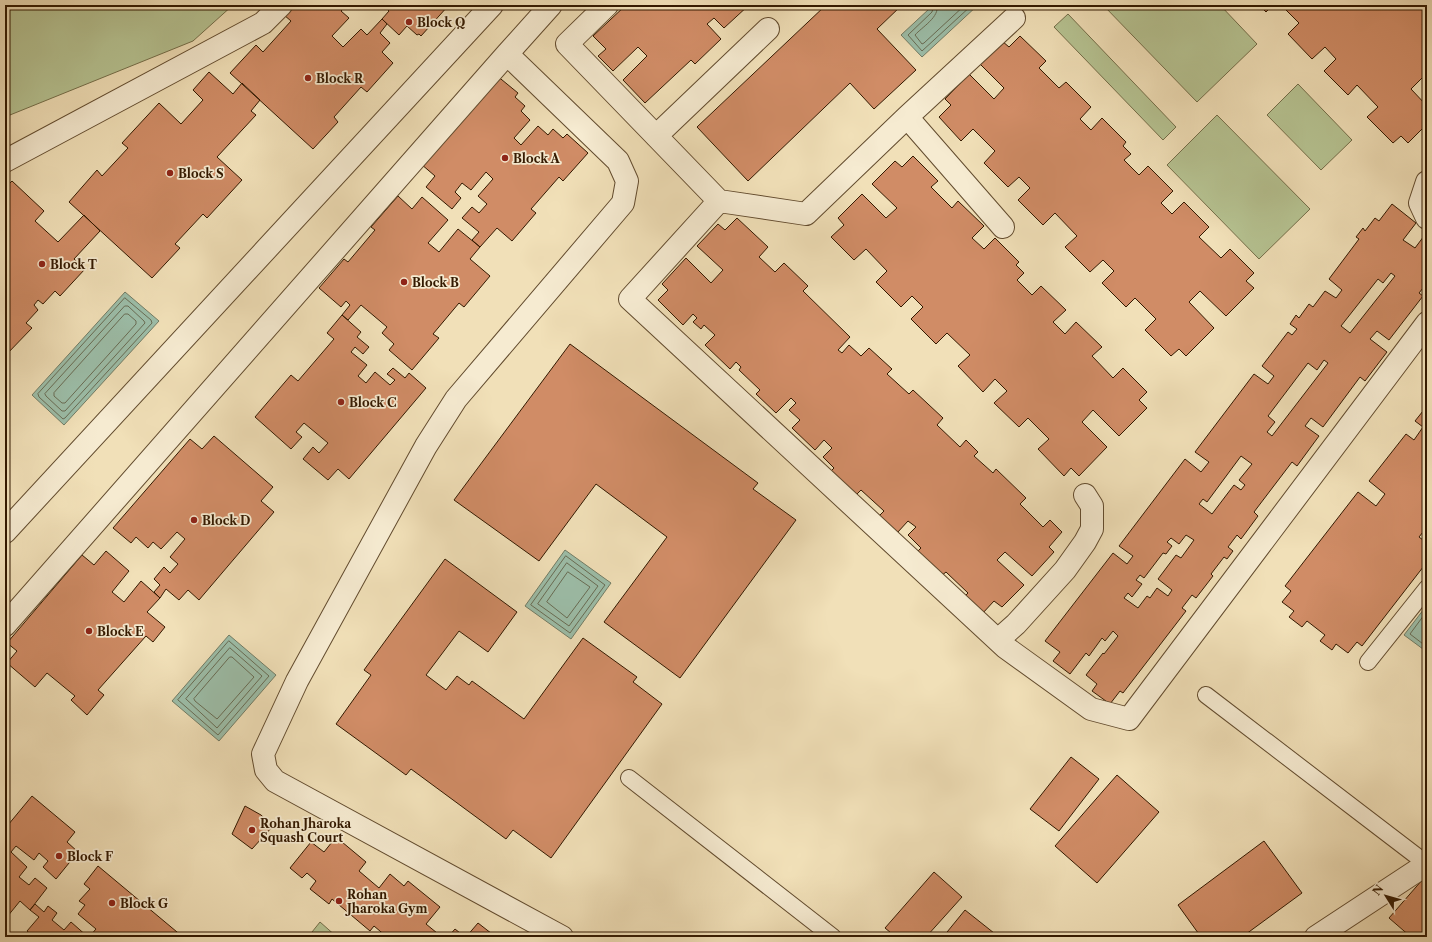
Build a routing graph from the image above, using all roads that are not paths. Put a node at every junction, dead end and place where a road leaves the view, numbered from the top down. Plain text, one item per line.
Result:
1 (281, 5) edge
2 (492, 5) edge
3 (551, 5) edge
4 (607, 5) edge
5 (1014, 18) dead end
6 (768, 29) dead end
7 (507, 54) junction
8 (907, 117) junction
9 (656, 136) junction
10 (5, 161) edge
11 (1427, 182) edge
12 (719, 202) junction
13 (1427, 218) edge
14 (1003, 227) dead end
15 (1427, 323) edge
16 (1085, 495) dead end
17 (5, 532) edge
18 (1427, 588) edge
19 (5, 625) edge
20 (998, 640) junction
21 (1368, 662) dead end
22 (1206, 695) dead end
23 (629, 778) dead end
24 (1427, 864) edge
25 (562, 937) edge
26 (833, 937) edge
27 (1316, 937) edge

1 - 10 street
2 - 17 street
3 - 7 street
4 - 9 street
5 - 8 street
6 - 9 street
7 - 19 street
7 - 25 street
8 - 12 street
8 - 14 street
9 - 12 street
11 - 13 street
12 - 20 street
15 - 20 street
16 - 20 street
18 - 21 lane
22 - 24 lane
23 - 26 lane
24 - 27 street

